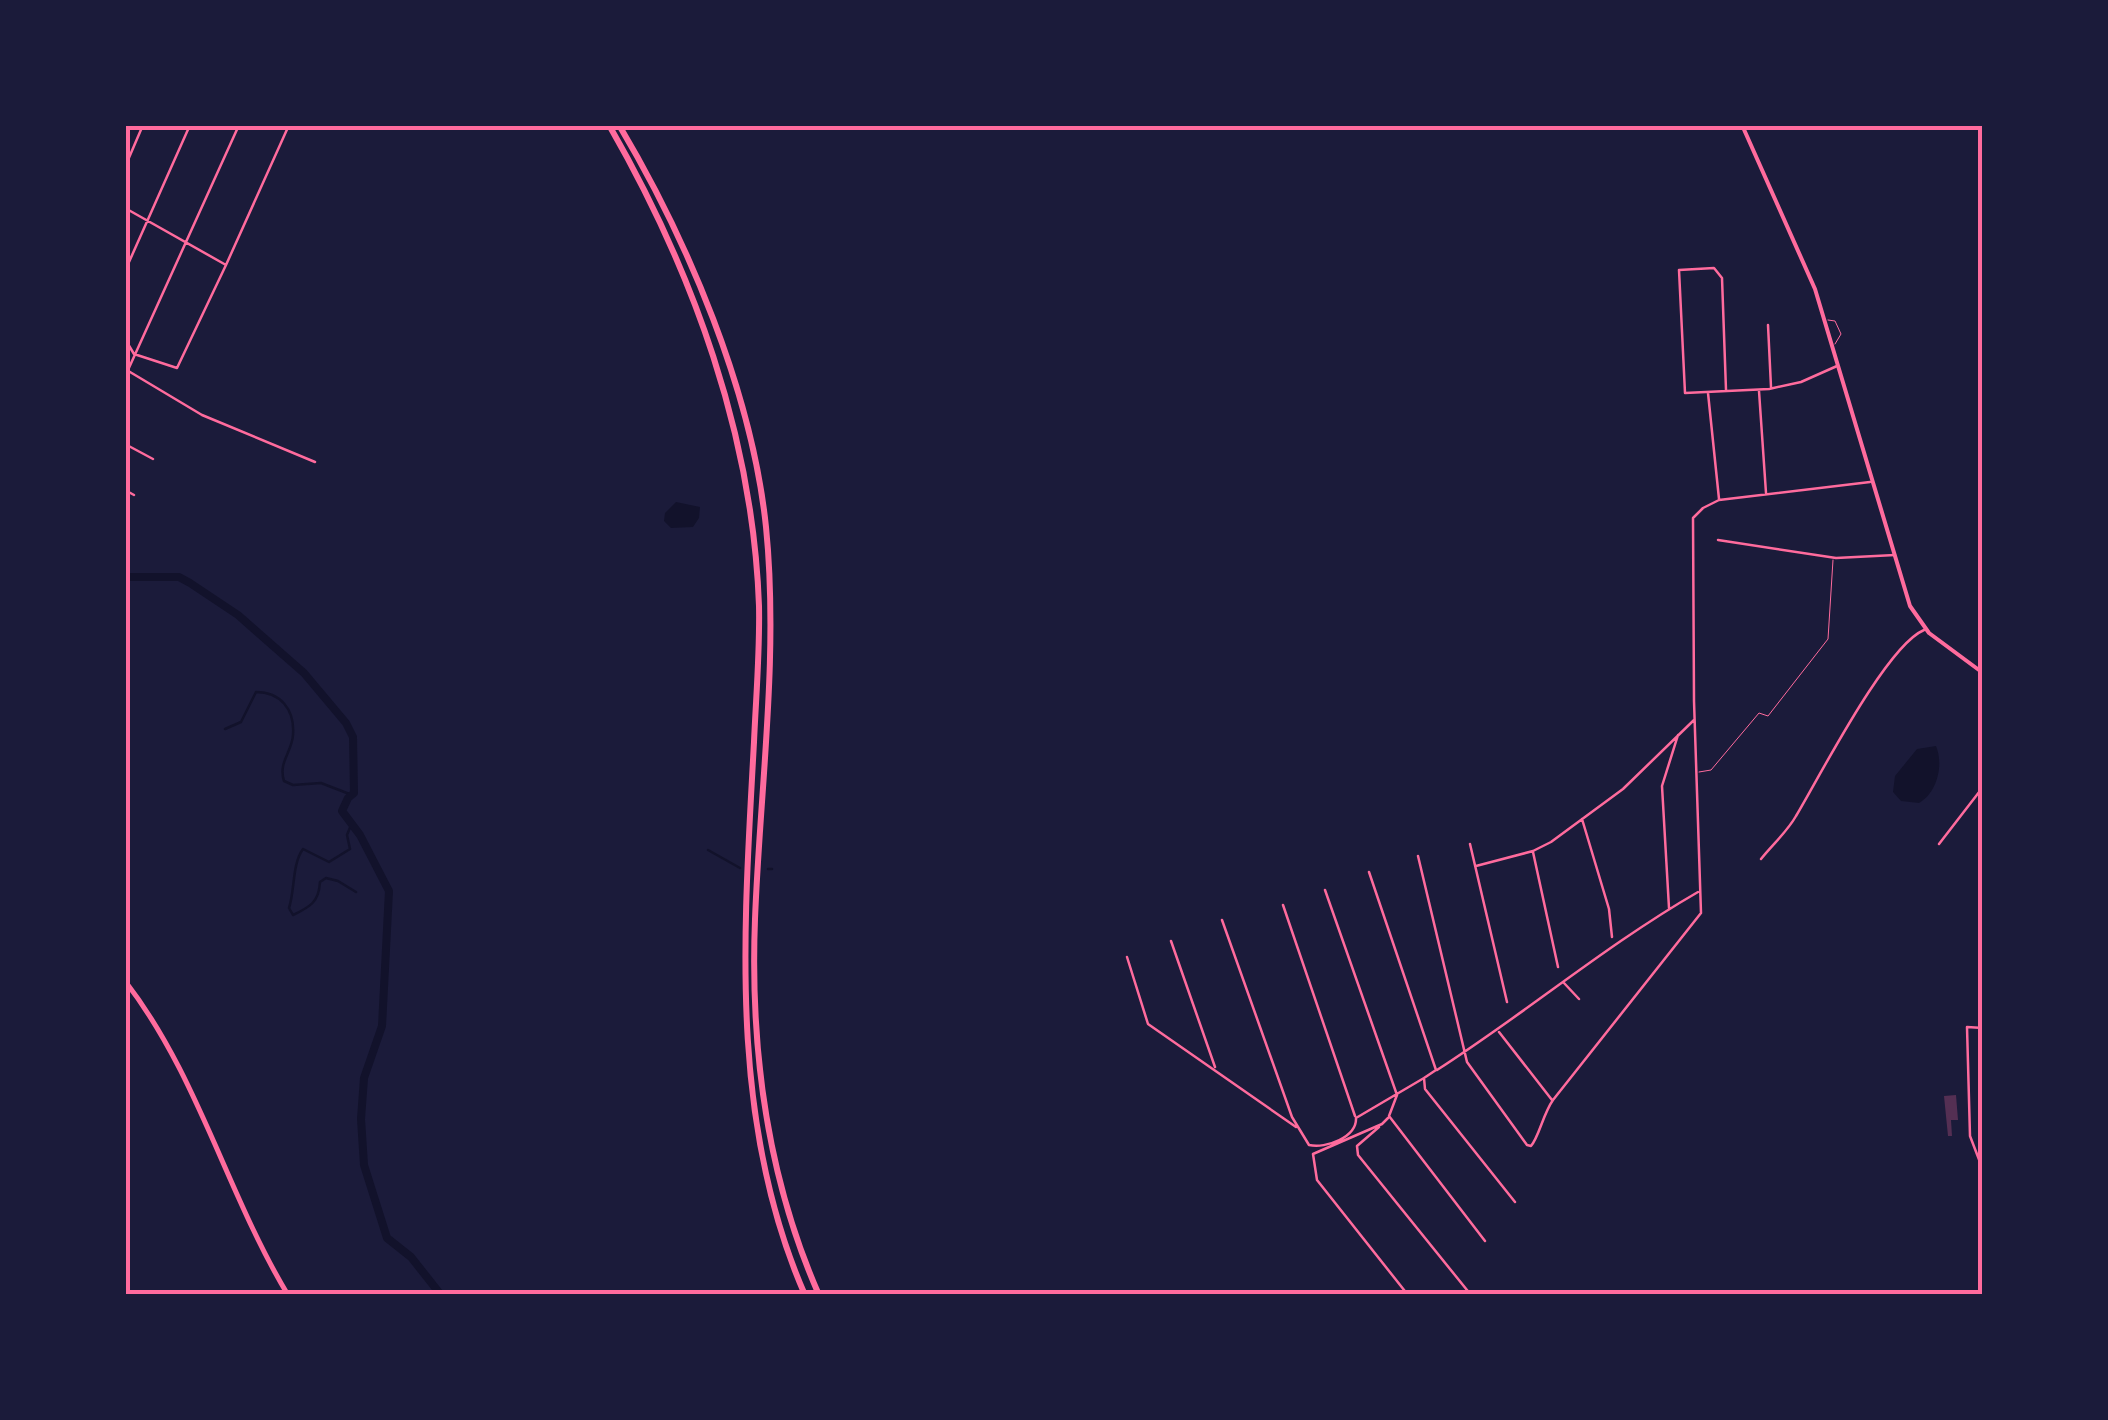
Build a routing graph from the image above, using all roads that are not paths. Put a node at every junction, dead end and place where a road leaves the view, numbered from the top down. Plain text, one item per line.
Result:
1 (143, 125) edge
2 (190, 125) edge
3 (239, 125) edge
4 (289, 125) edge
5 (609, 125) edge
6 (620, 125) edge
7 (1742, 125) edge
8 (125, 167) edge
9 (125, 208) edge
10 (148, 222) junction
11 (185, 243) junction
12 (226, 265) junction
13 (125, 271) edge
14 (1824, 321) junction
15 (1768, 325) dead end
16 (125, 339) edge
17 (1833, 346) junction
18 (134, 354) junction
19 (1839, 366) junction
20 (127, 370) edge
21 (1771, 389) junction
22 (1726, 390) junction
23 (1759, 390) junction
24 (1708, 391) junction
25 (125, 444) edge
26 (152, 459) dead end
27 (315, 462) dead end
28 (1872, 481) junction
29 (125, 490) edge
30 (1766, 494) junction
31 (134, 495) dead end
32 (1719, 500) junction
33 (1718, 540) dead end
34 (1895, 555) junction
35 (1833, 557) junction
36 (1925, 629) junction
37 (1983, 673) edge
38 (1695, 720) junction
39 (1678, 734) junction
40 (1696, 773) junction
41 (1983, 787) edge
42 (1582, 819) junction
43 (1470, 844) dead end
44 (1939, 844) dead end
45 (1533, 851) junction
46 (1418, 856) dead end
47 (1762, 858) dead end
48 (1476, 866) junction
49 (1369, 872) dead end
50 (1325, 890) dead end
51 (1700, 891) junction
52 (1283, 905) dead end
53 (1669, 908) junction
54 (1222, 920) dead end
55 (1612, 937) dead end
56 (1171, 941) dead end
57 (1127, 957) dead end
58 (1558, 966) dead end
59 (125, 982) edge
60 (1563, 982) junction
61 (1579, 1000) dead end
62 (1507, 1002) dead end
63 (1983, 1028) edge
64 (1498, 1030) junction
65 (1464, 1052) junction
66 (1215, 1069) junction
67 (1436, 1070) junction
68 (1424, 1078) junction
69 (1396, 1095) junction
70 (1552, 1100) junction
71 (1388, 1116) junction
72 (1356, 1118) junction
73 (1382, 1124) junction
74 (1297, 1128) junction
75 (1983, 1170) edge
76 (1514, 1202) dead end
77 (1485, 1241) dead end
78 (288, 1295) edge
79 (805, 1295) edge
80 (820, 1295) edge
81 (1408, 1295) edge
82 (1471, 1295) edge

1 - 8 street
2 - 10 street
3 - 11 street
4 - 12 street
5 - 79 highway
6 - 80 highway
7 - 14 street
9 - 10 street
10 - 11 street
10 - 13 street
11 - 12 street
11 - 18 street
12 - 18 street
14 - 17 street
14 - 17 lane
15 - 21 street
16 - 18 street
17 - 19 street
18 - 20 street
19 - 21 street
19 - 28 street
20 - 27 street
21 - 23 street
22 - 23 street
22 - 24 street
22 - 24 street
23 - 30 street
24 - 32 street
25 - 26 street
28 - 30 street
28 - 34 street
29 - 31 street
30 - 32 street
32 - 38 street
33 - 35 street
34 - 35 street
34 - 36 street
35 - 40 lane
36 - 37 street
36 - 47 street
38 - 39 street
38 - 40 street
39 - 42 street
39 - 53 street
40 - 51 street
41 - 44 street
42 - 45 street
42 - 55 street
43 - 48 street
45 - 48 street
45 - 58 street
46 - 65 street
48 - 62 street
49 - 67 street
50 - 69 street
51 - 53 street
51 - 70 street
52 - 72 street
53 - 60 street
54 - 74 street
56 - 66 street
57 - 66 street
59 - 78 main road
60 - 61 street
60 - 64 street
63 - 75 street
64 - 65 street
64 - 70 street
65 - 67 street
65 - 70 street
66 - 74 street
67 - 68 street
68 - 69 street
68 - 76 street
69 - 71 street
69 - 72 street
71 - 73 street
71 - 77 street
72 - 74 street
73 - 81 street
73 - 82 street

